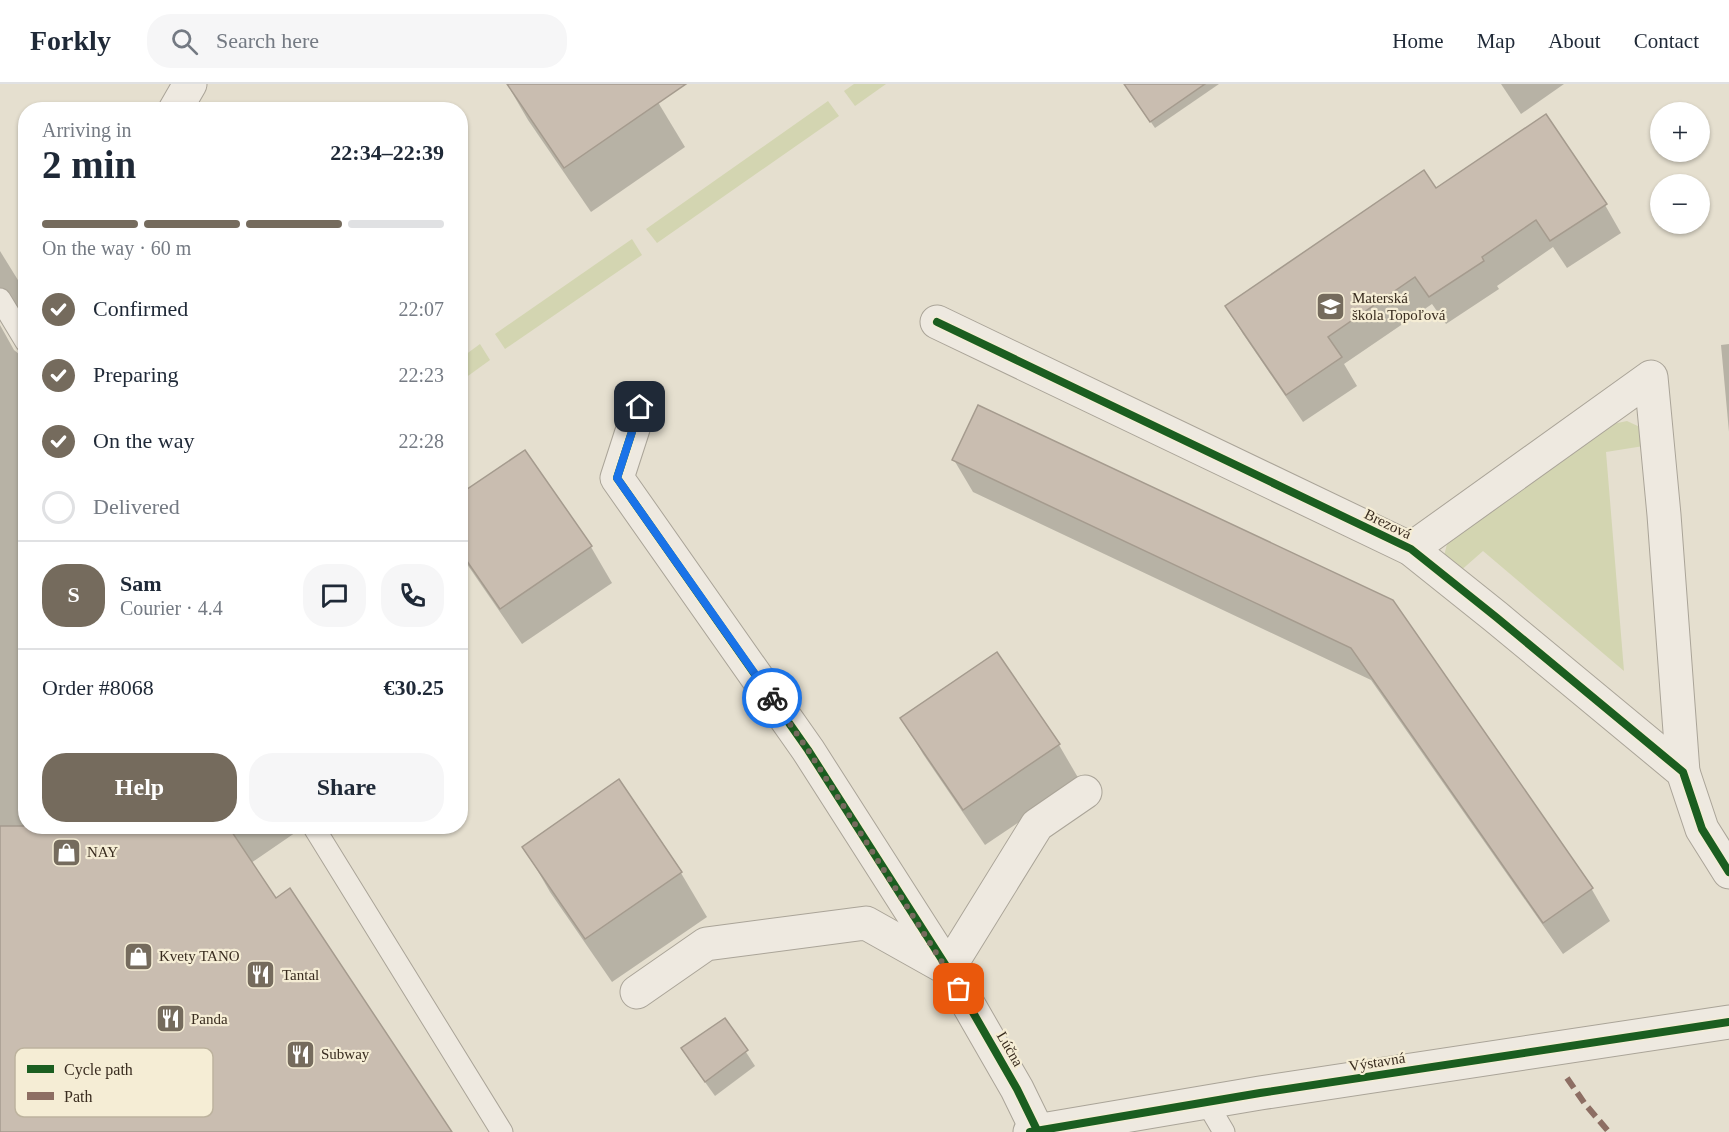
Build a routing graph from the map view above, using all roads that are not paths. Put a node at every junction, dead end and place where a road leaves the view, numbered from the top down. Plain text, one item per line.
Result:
1 (190, 84) edge
2 (180, 102) edge
3 (0, 298) edge
4 (937, 322) dead end
5 (18, 328) edge
6 (640, 407) dead end
7 (1411, 549) junction
8 (1683, 772) junction
9 (1085, 792) dead end
10 (318, 834) edge
11 (1729, 872) edge
12 (948, 969) junction
13 (637, 992) dead end
14 (1729, 1022) edge
15 (1207, 1102) junction
16 (1033, 1131) edge
17 (502, 1132) edge
18 (1224, 1132) edge

1 - 2 street
3 - 5 lane
4 - 7 street, Brezová
6 - 12 street, Lúčna
7 - 8 street, Brezová
7 - 8 street, Brezová
8 - 11 street, Brezová
9 - 12 street
10 - 17 lane
12 - 13 street
12 - 16 street, Lúčna
14 - 15 street, Výstavná
15 - 16 street, Výstavná
15 - 18 lane

